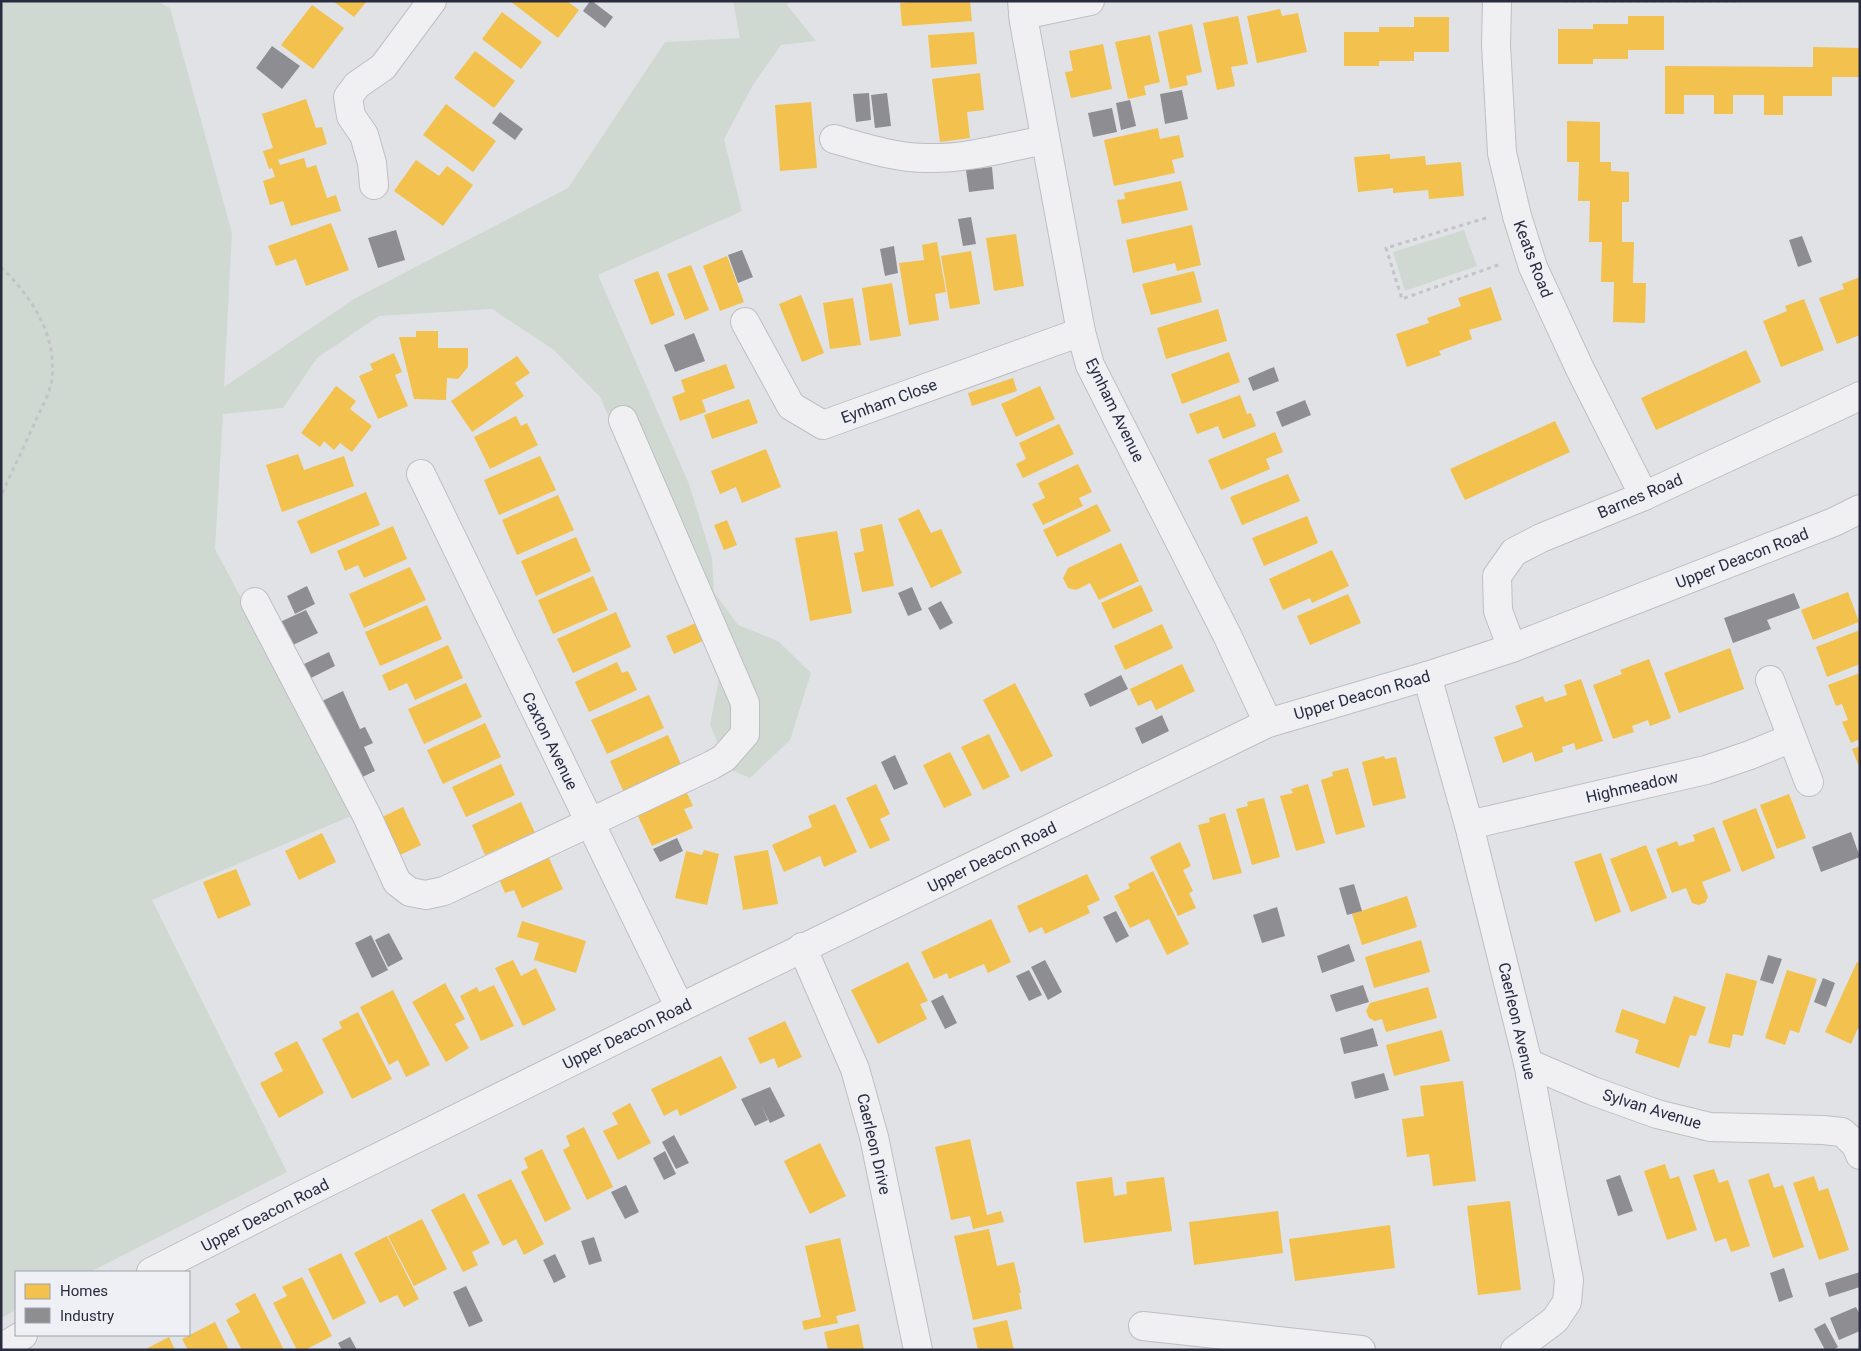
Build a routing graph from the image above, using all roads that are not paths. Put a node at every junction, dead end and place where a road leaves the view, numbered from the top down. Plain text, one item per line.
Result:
1 (432, 1) edge
2 (1090, 1) edge
3 (1497, 1) edge
4 (1022, 8) edge
5 (834, 139) dead end
6 (1045, 140) junction
7 (374, 185) dead end
8 (745, 322) dead end
9 (1081, 332) junction
10 (1860, 396) edge
11 (624, 420) dead end
12 (421, 474) dead end
13 (1644, 496) junction
14 (1860, 509) edge
15 (255, 602) dead end
16 (1512, 648) junction
17 (1427, 676) junction
18 (1770, 680) dead end
19 (1268, 723) junction
20 (1792, 738) junction
21 (1809, 782) dead end
22 (589, 822) junction
23 (1469, 825) junction
24 (802, 947) junction
25 (680, 1008) junction
26 (1528, 1063) junction
27 (1860, 1155) edge
28 (153, 1271) edge
29 (1143, 1326) dead end
30 (22, 1336) edge
31 (1, 1348) edge
32 (918, 1350) edge
33 (1361, 1350) edge
34 (1515, 1350) edge

1 - 7 street
2 - 4 street, Eynham Avenue
3 - 13 street, Keats Road
4 - 6 street, Eynham Avenue
5 - 6 street
6 - 9 street, Eynham Avenue
8 - 9 street, Eynham Close
9 - 19 street, Eynham Avenue
10 - 13 street, Barnes Road
11 - 22 street
12 - 22 street, Caxton Avenue
13 - 16 street, Barnes Road
14 - 16 street, Upper Deacon Road
15 - 22 street
16 - 17 street, Upper Deacon Road
17 - 19 street, Upper Deacon Road
17 - 23 street, Caerleon Avenue
18 - 20 street
19 - 24 street, Upper Deacon Road
20 - 21 street
20 - 23 street, Highmeadow
22 - 25 street, Caxton Avenue
23 - 26 street, Caerleon Avenue
24 - 25 street, Upper Deacon Road
24 - 32 street, Caerleon Drive
25 - 28 street, Upper Deacon Road
26 - 27 street, Sylvan Avenue
26 - 34 street, Caerleon Avenue
29 - 33 street
30 - 31 street

